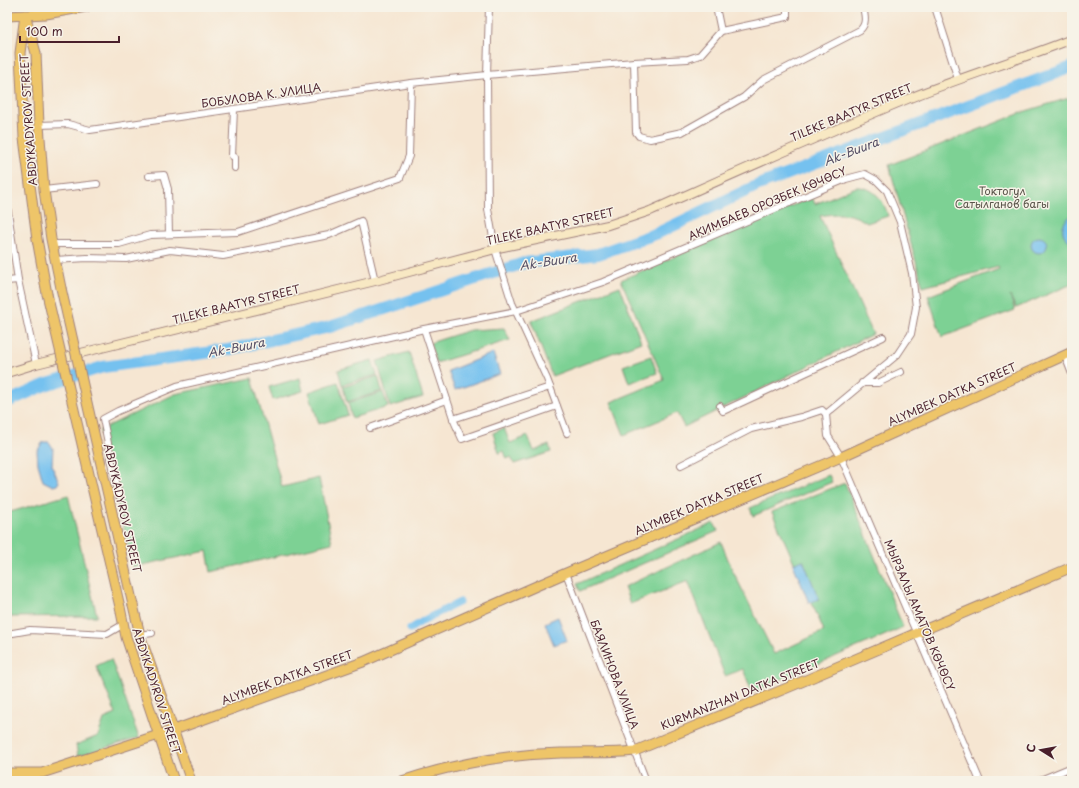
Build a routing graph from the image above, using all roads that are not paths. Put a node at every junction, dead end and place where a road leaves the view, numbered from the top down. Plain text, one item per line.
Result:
1 (86, 7) edge
2 (489, 7) edge
3 (716, 7) edge
4 (787, 7) edge
5 (863, 7) edge
6 (935, 7) edge
7 (25, 15) junction
8 (7, 16) edge
9 (721, 31) junction
10 (1072, 39) edge
11 (634, 62) junction
12 (487, 75) junction
13 (958, 79) junction
14 (411, 84) junction
15 (234, 109) junction
16 (39, 125) junction
17 (235, 168) dead end
18 (149, 176) dead end
19 (97, 184) dead end
20 (44, 190) junction
21 (7, 205) edge
22 (169, 234) junction
23 (52, 244) junction
24 (10, 245) edge
25 (495, 249) junction
26 (55, 260) junction
27 (18, 280) junction
28 (7, 281) edge
29 (375, 281) junction
30 (516, 311) junction
31 (424, 329) junction
32 (882, 337) dead end
33 (1068, 354) edge
34 (36, 364) junction
35 (901, 372) dead end
36 (7, 374) edge
37 (1072, 374) edge
38 (862, 383) junction
39 (550, 387) junction
40 (447, 400) junction
41 (557, 406) junction
42 (720, 406) dead end
43 (826, 414) junction
44 (453, 419) junction
45 (370, 428) dead end
46 (567, 433) dead end
47 (841, 457) junction
48 (680, 465) dead end
49 (119, 496) dead end
50 (1072, 567) edge
51 (566, 574) junction
52 (124, 624) junction
53 (152, 633) dead end
54 (918, 633) junction
55 (7, 634) edge
56 (140, 635) junction
57 (174, 730) junction
58 (158, 735) junction
59 (635, 751) junction
60 (1072, 768) edge
61 (7, 773) edge
62 (174, 781) edge
63 (191, 781) edge
64 (402, 781) edge
65 (646, 781) edge
66 (980, 781) edge
67 (1038, 781) edge

1 - 7 main road
2 - 12 street
3 - 9 street
4 - 9 street
5 - 11 street
6 - 13 street
7 - 8 main road
7 - 16 main road, ABDYKADYROV STREET
7 - 52 main road, ABDYKADYROV STREET, bridge
9 - 11 street, БОБУЛОВА К. УЛИЦА
10 - 13 street, TILEKE BAATYR STREET
11 - 12 street, БОБУЛОВА К. УЛИЦА
12 - 14 street, БОБУЛОВА К. УЛИЦА
12 - 25 street
13 - 25 street, TILEKE BAATYR STREET
14 - 15 street, БОБУЛОВА К. УЛИЦА
14 - 22 street
15 - 16 street, БОБУЛОВА К. УЛИЦА
15 - 17 street
16 - 20 main road, ABDYKADYROV STREET
18 - 22 street
19 - 20 street
20 - 23 main road, ABDYKADYROV STREET
21 - 24 street
22 - 23 street
23 - 26 main road, ABDYKADYROV STREET
24 - 27 street
25 - 29 street, TILEKE BAATYR STREET
25 - 30 street
26 - 29 street
26 - 56 main road, ABDYKADYROV STREET, bridge
27 - 28 street
27 - 34 street
29 - 34 street, TILEKE BAATYR STREET
30 - 31 street
30 - 38 street, АКИМБАЕВ ОРОЗБЕК КӨЧӨСҮ
30 - 39 street
31 - 40 street
31 - 49 street
32 - 42 street
33 - 37 street
33 - 47 main road, ALYMBEK DATKA STREET
34 - 36 street, TILEKE BAATYR STREET
35 - 38 street
38 - 43 street, АКИМБАЕВ ОРОЗБЕК КӨЧӨСҮ
39 - 41 street
39 - 44 street
40 - 44 street
40 - 45 street
41 - 44 street
41 - 46 street
43 - 47 street
43 - 48 street
47 - 51 main road, ALYMBEK DATKA STREET
47 - 54 street, МЫРЗАЛЫ АМАТОВ КӨЧӨСҮ
50 - 54 main road, KURMANZHAN DATKA STREET
51 - 57 main road, ALYMBEK DATKA STREET
51 - 59 street, БАЯЛИНОВА УЛИЦА
52 - 55 street
52 - 58 main road, ABDYKADYROV STREET
53 - 56 street
54 - 59 main road, KURMANZHAN DATKA STREET
54 - 66 street, МЫРЗАЛЫ АМАТОВ КӨЧӨСҮ
56 - 57 main road, ABDYKADYROV STREET
57 - 58 main road, ALYMBEK DATKA STREET
57 - 63 main road, ABDYKADYROV STREET
58 - 61 main road, ALYMBEK DATKA STREET
58 - 62 main road, ABDYKADYROV STREET
59 - 64 main road, KURMANZHAN DATKA STREET
59 - 65 street, БАЯЛИНОВА УЛИЦА
60 - 67 street

